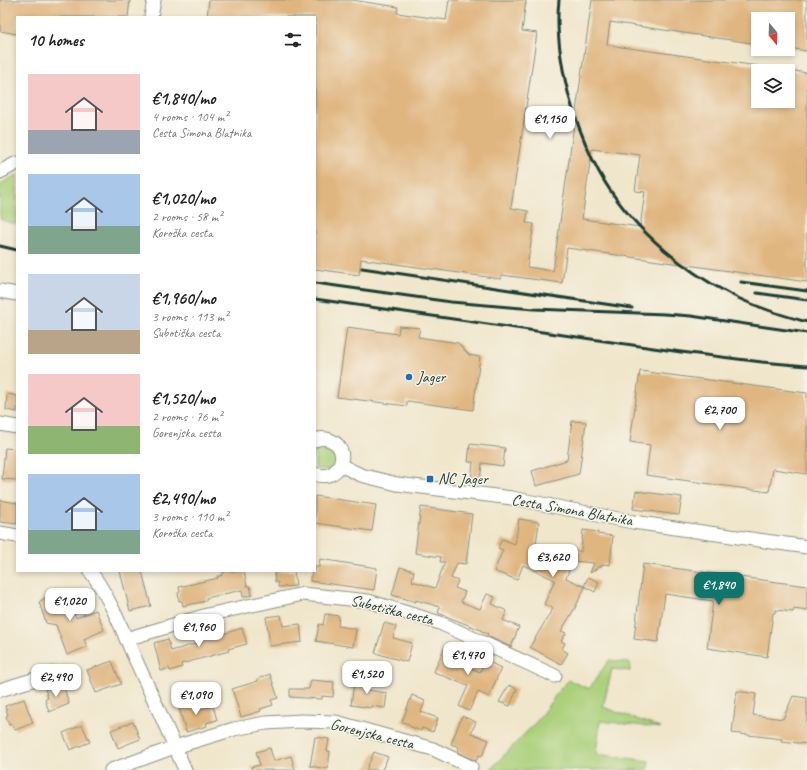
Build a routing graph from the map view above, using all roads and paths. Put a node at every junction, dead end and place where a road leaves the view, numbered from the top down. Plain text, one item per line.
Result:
1 (154, 0) edge
2 (151, 16) edge
3 (16, 164) edge
4 (0, 172) edge
5 (0, 291) edge
6 (16, 294) edge
7 (0, 424) edge
8 (16, 427) edge
9 (316, 437) edge
10 (340, 465) junction
11 (316, 474) edge
12 (0, 533) edge
13 (16, 536) edge
14 (807, 547) edge
15 (91, 572) edge
16 (126, 639) junction
17 (55, 673) dead end
18 (555, 676) dead end
19 (0, 690) edge
20 (175, 747) junction
21 (472, 767) dead end
22 (111, 770) edge
23 (185, 770) edge

1 - 2 street
3 - 4 street
5 - 6 street
7 - 8 street
9 - 10 street
10 - 11 street
10 - 14 street, Cesta Simona Blatnika
12 - 13 street
15 - 16 street
16 - 18 street, Subotiška cesta
16 - 20 street
17 - 19 street
20 - 21 street, Gorenjska cesta
20 - 22 street, Gorenjska cesta
20 - 23 street

